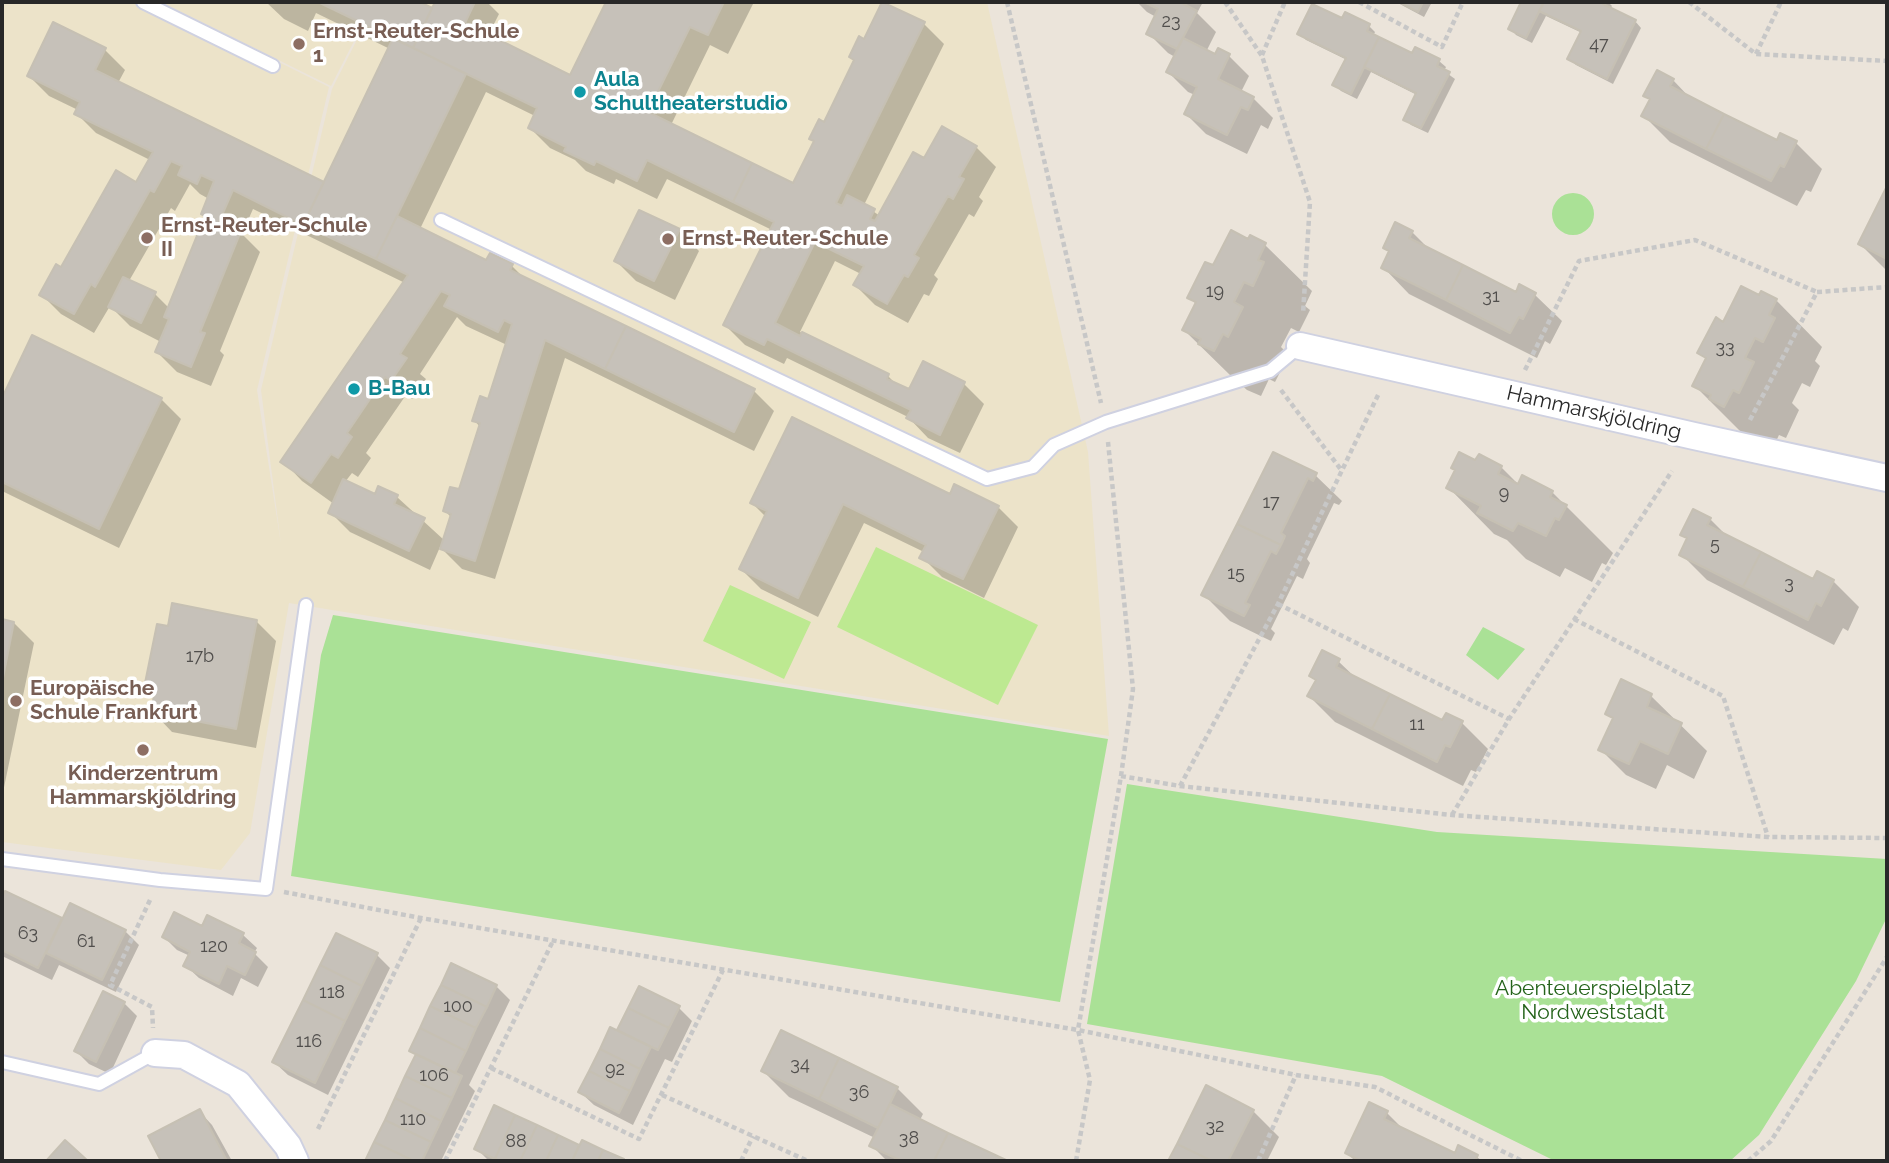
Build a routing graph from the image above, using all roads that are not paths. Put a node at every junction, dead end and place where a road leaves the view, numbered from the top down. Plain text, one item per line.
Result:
1 (142, 2) edge
2 (273, 66) dead end
3 (441, 220) dead end
4 (1300, 346) joint
5 (1887, 478) edge
6 (306, 605) dead end
7 (2, 859) edge
8 (155, 1054) joint
9 (2, 1062) edge
10 (295, 1161) edge

1 - 2 lane
3 - 4 lane
4 - 5 street, Hammarskjöldring
6 - 7 lane
8 - 9 lane
8 - 10 street

